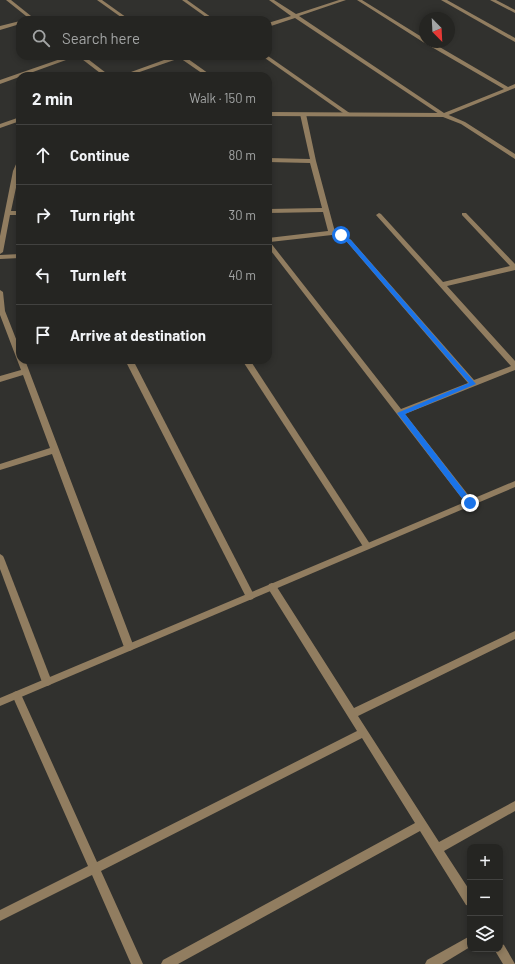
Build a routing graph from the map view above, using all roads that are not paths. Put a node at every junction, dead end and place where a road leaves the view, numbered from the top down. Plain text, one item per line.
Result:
1 (8, 0) edge
2 (98, 0) edge
3 (184, 0) edge
4 (271, 0) edge
5 (344, 0) edge
6 (359, 0) edge
7 (443, 0) edge
8 (492, 0) edge
9 (515, 12) edge
10 (29, 16) edge
11 (122, 16) edge
12 (207, 16) edge
13 (296, 16) junction
14 (16, 23) edge
15 (272, 24) edge
16 (0, 28) edge
17 (419, 37) edge
18 (515, 40) edge
19 (438, 48) edge
20 (63, 60) edge
21 (86, 60) edge
22 (169, 60) edge
23 (187, 60) edge
24 (271, 60) edge
25 (31, 71) edge
26 (102, 72) edge
27 (135, 72) edge
28 (203, 72) edge
29 (16, 76) edge
30 (0, 82) edge
31 (515, 86) edge
32 (508, 89) junction
33 (272, 114) edge
34 (303, 114) junction
35 (348, 114) junction
36 (444, 115) junction
37 (16, 120) edge
38 (0, 126) edge
39 (515, 157) edge
40 (272, 160) edge
41 (312, 161) junction
42 (16, 171) edge
43 (326, 210) junction
44 (272, 211) edge
45 (8, 213) junction
46 (16, 213) edge
47 (464, 214) dead end
48 (379, 215) dead end
49 (332, 233) junction
50 (272, 240) edge
51 (272, 249) edge
52 (0, 252) edge
53 (16, 256) edge
54 (0, 257) edge
55 (515, 267) edge
56 (441, 285) junction
57 (0, 292) edge
58 (16, 348) edge
59 (22, 364) edge
60 (131, 364) edge
61 (249, 364) edge
62 (515, 367) edge
63 (25, 372) junction
64 (0, 379) edge
65 (473, 384) junction
66 (400, 413) junction
67 (55, 450) junction
68 (0, 467) edge
69 (515, 484) edge
70 (470, 503) junction
71 (367, 546) junction
72 (0, 558) edge
73 (272, 587) junction
74 (250, 596) junction
75 (515, 635) edge
76 (129, 647) junction
77 (47, 682) junction
78 (17, 695) junction
79 (0, 702) edge
80 (352, 714) junction
81 (364, 732) junction
82 (515, 806) edge
83 (422, 825) junction
84 (437, 849) junction
85 (95, 868) junction
86 (467, 896) edge
87 (0, 916) edge
88 (467, 943) edge
89 (502, 952) edge
90 (137, 964) edge
91 (167, 964) edge
92 (431, 964) edge
93 (509, 964) edge

1 - 10 street
2 - 11 street
3 - 12 street
4 - 13 street
5 - 13 street
6 - 17 street
7 - 18 street
8 - 9 street
13 - 15 street
13 - 36 street
14 - 16 street
19 - 32 street
20 - 25 street
21 - 26 street
22 - 27 street
23 - 28 street
24 - 35 street
29 - 30 street
31 - 32 street
32 - 36 street
33 - 34 street
34 - 35 street
34 - 41 street
35 - 36 street
36 - 39 street
37 - 38 street
40 - 41 street
41 - 43 street
42 - 45 street
43 - 44 street
43 - 49 street
45 - 46 street
45 - 52 street
47 - 55 street
48 - 56 street
49 - 50 street
49 - 65 street
51 - 66 street
53 - 54 street
55 - 56 street
56 - 62 street
57 - 58 street
59 - 63 street
60 - 74 street
61 - 71 street
62 - 65 street
63 - 64 street
63 - 67 street
65 - 66 street
66 - 70 street
67 - 68 street
67 - 76 street
69 - 70 street
70 - 71 street
71 - 73 street
72 - 77 street
73 - 74 street
73 - 80 street
74 - 76 street
75 - 80 street
76 - 77 street
77 - 78 street
78 - 79 street
78 - 85 street
80 - 81 street
81 - 83 street
81 - 85 street
82 - 84 street
83 - 84 street
83 - 91 street
84 - 86 street
85 - 87 street
85 - 90 street
88 - 92 street
89 - 93 street

